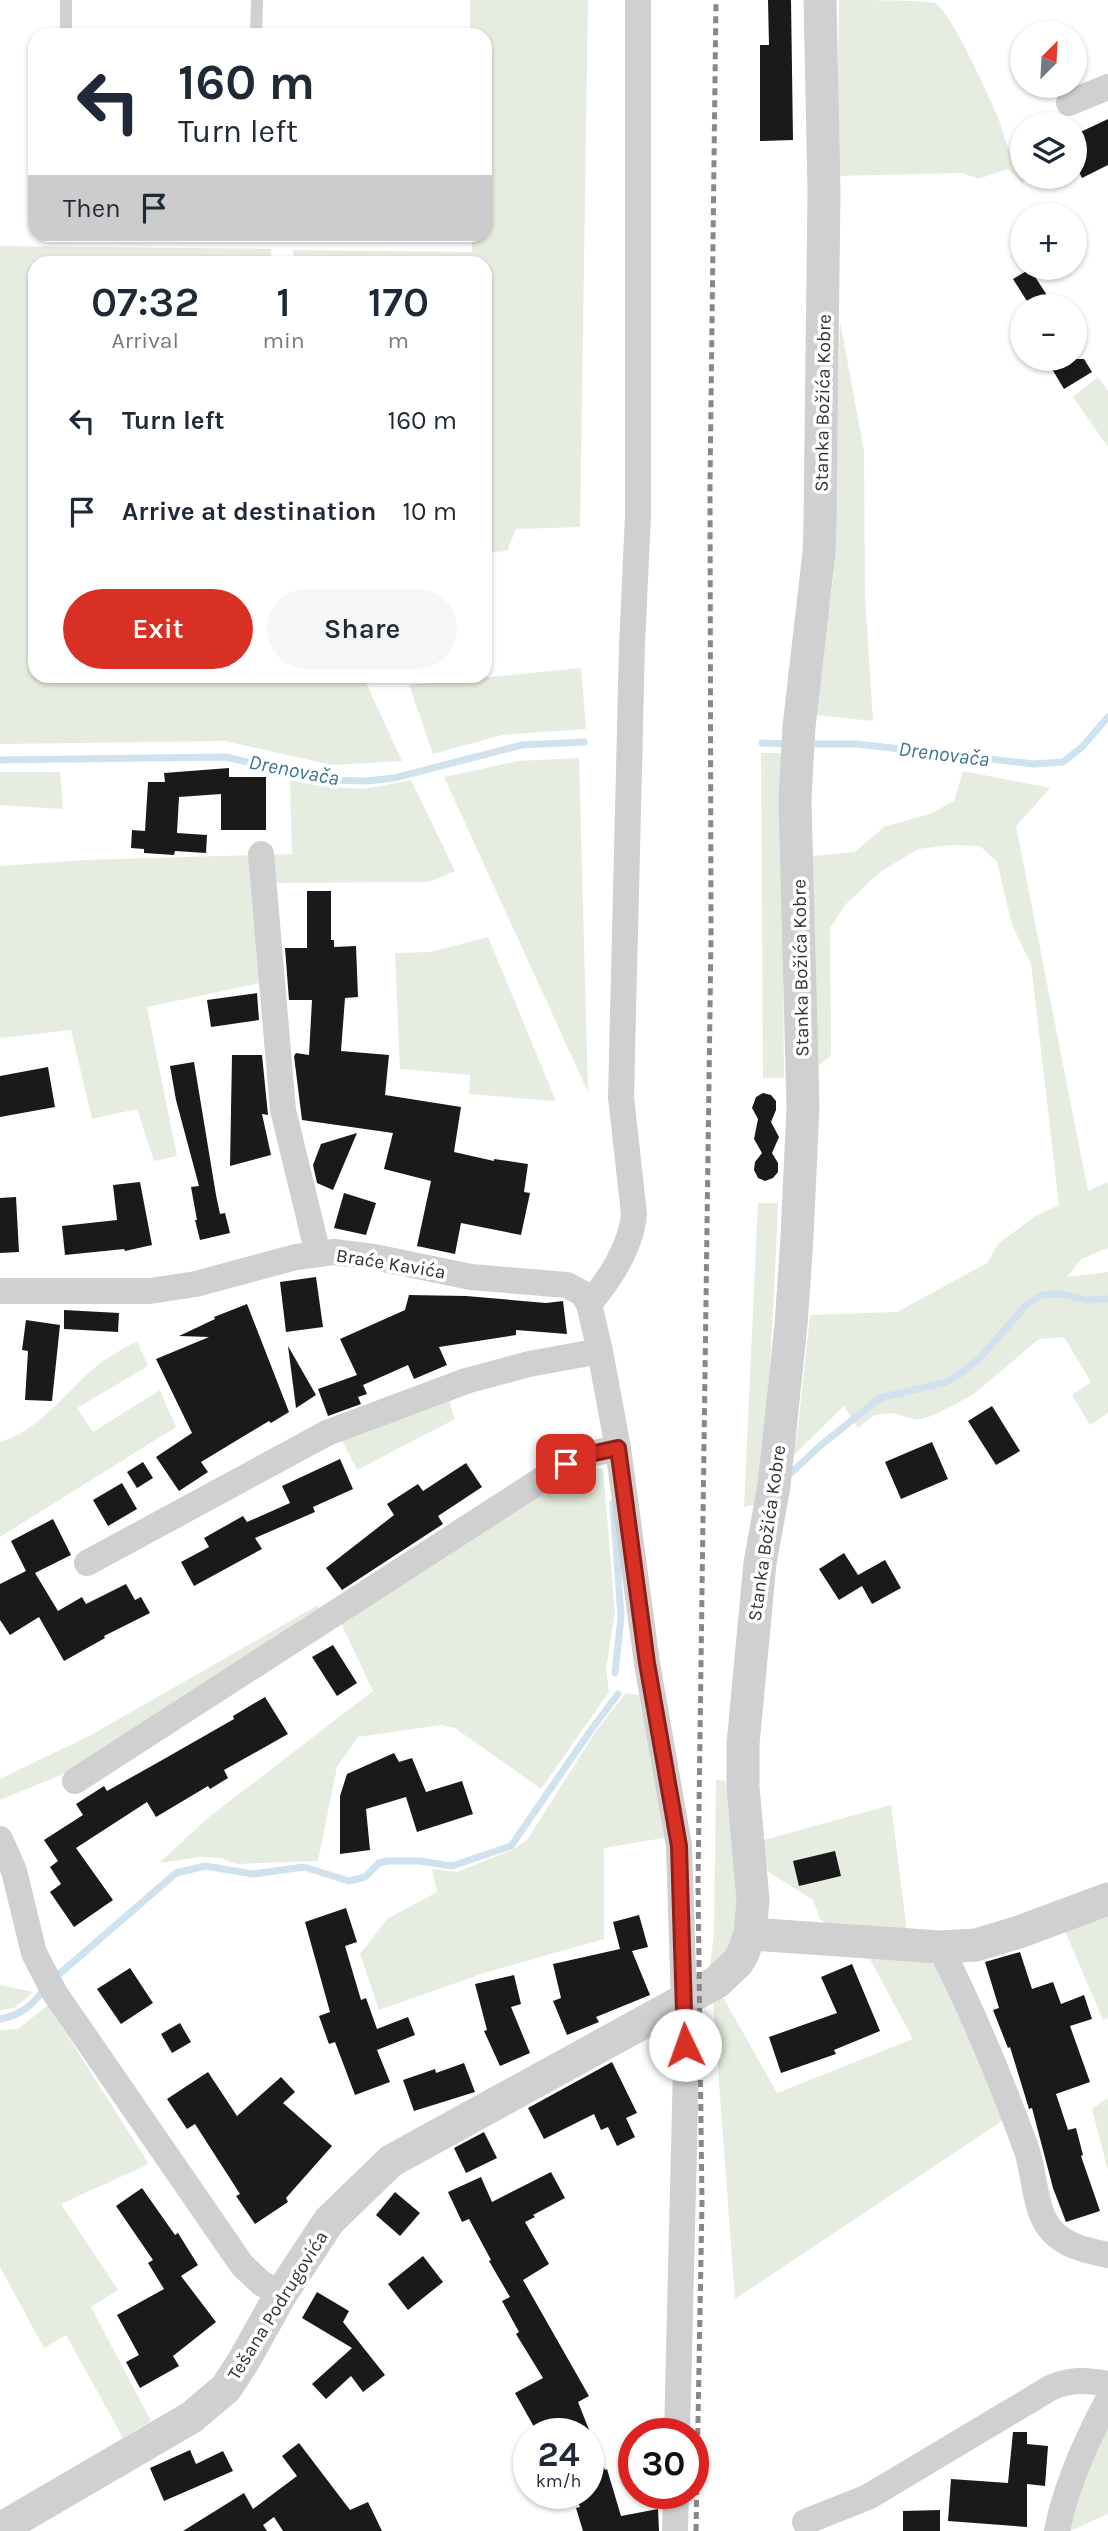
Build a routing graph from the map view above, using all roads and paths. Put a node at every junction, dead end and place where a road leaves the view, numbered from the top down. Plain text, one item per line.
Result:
1 (66, 0) edge
2 (257, 0) edge
3 (638, 0) edge
4 (820, 0) edge
5 (66, 28) edge
6 (256, 28) edge
7 (1108, 87) edge
8 (1069, 103) dead end
9 (261, 854) dead end
10 (318, 1254) junction
11 (0, 1291) edge
12 (589, 1304) junction
13 (600, 1352) junction
14 (618, 1448) junction
15 (87, 1563) dead end
16 (75, 1781) dead end
17 (0, 1839) edge
18 (1108, 1899) edge
19 (750, 1934) junction
20 (940, 1947) junction
21 (683, 2002) junction
22 (1108, 2255) edge
23 (281, 2294) junction
24 (1108, 2384) edge
25 (1108, 2400) edge
26 (677, 2418) edge
27 (676, 2509) edge
28 (805, 2522) dead end
29 (0, 2529) edge
30 (676, 2531) edge
31 (1057, 2531) edge

1 - 5 lane
2 - 6 lane
3 - 12 street
4 - 19 street, Stanka Božića Kobre
7 - 8 street
9 - 10 street
10 - 11 street, Braće Kavića
10 - 12 street, Braće Kavića
12 - 13 street
13 - 14 street
13 - 15 street
14 - 16 street
14 - 21 street
17 - 23 street
18 - 20 street
19 - 20 street
19 - 21 street, Tešana Podrugovića
20 - 22 street
21 - 23 street, Tešana Podrugovića
21 - 26 street
23 - 29 street, Tešana Podrugovića
24 - 28 street
25 - 31 street
27 - 30 street

